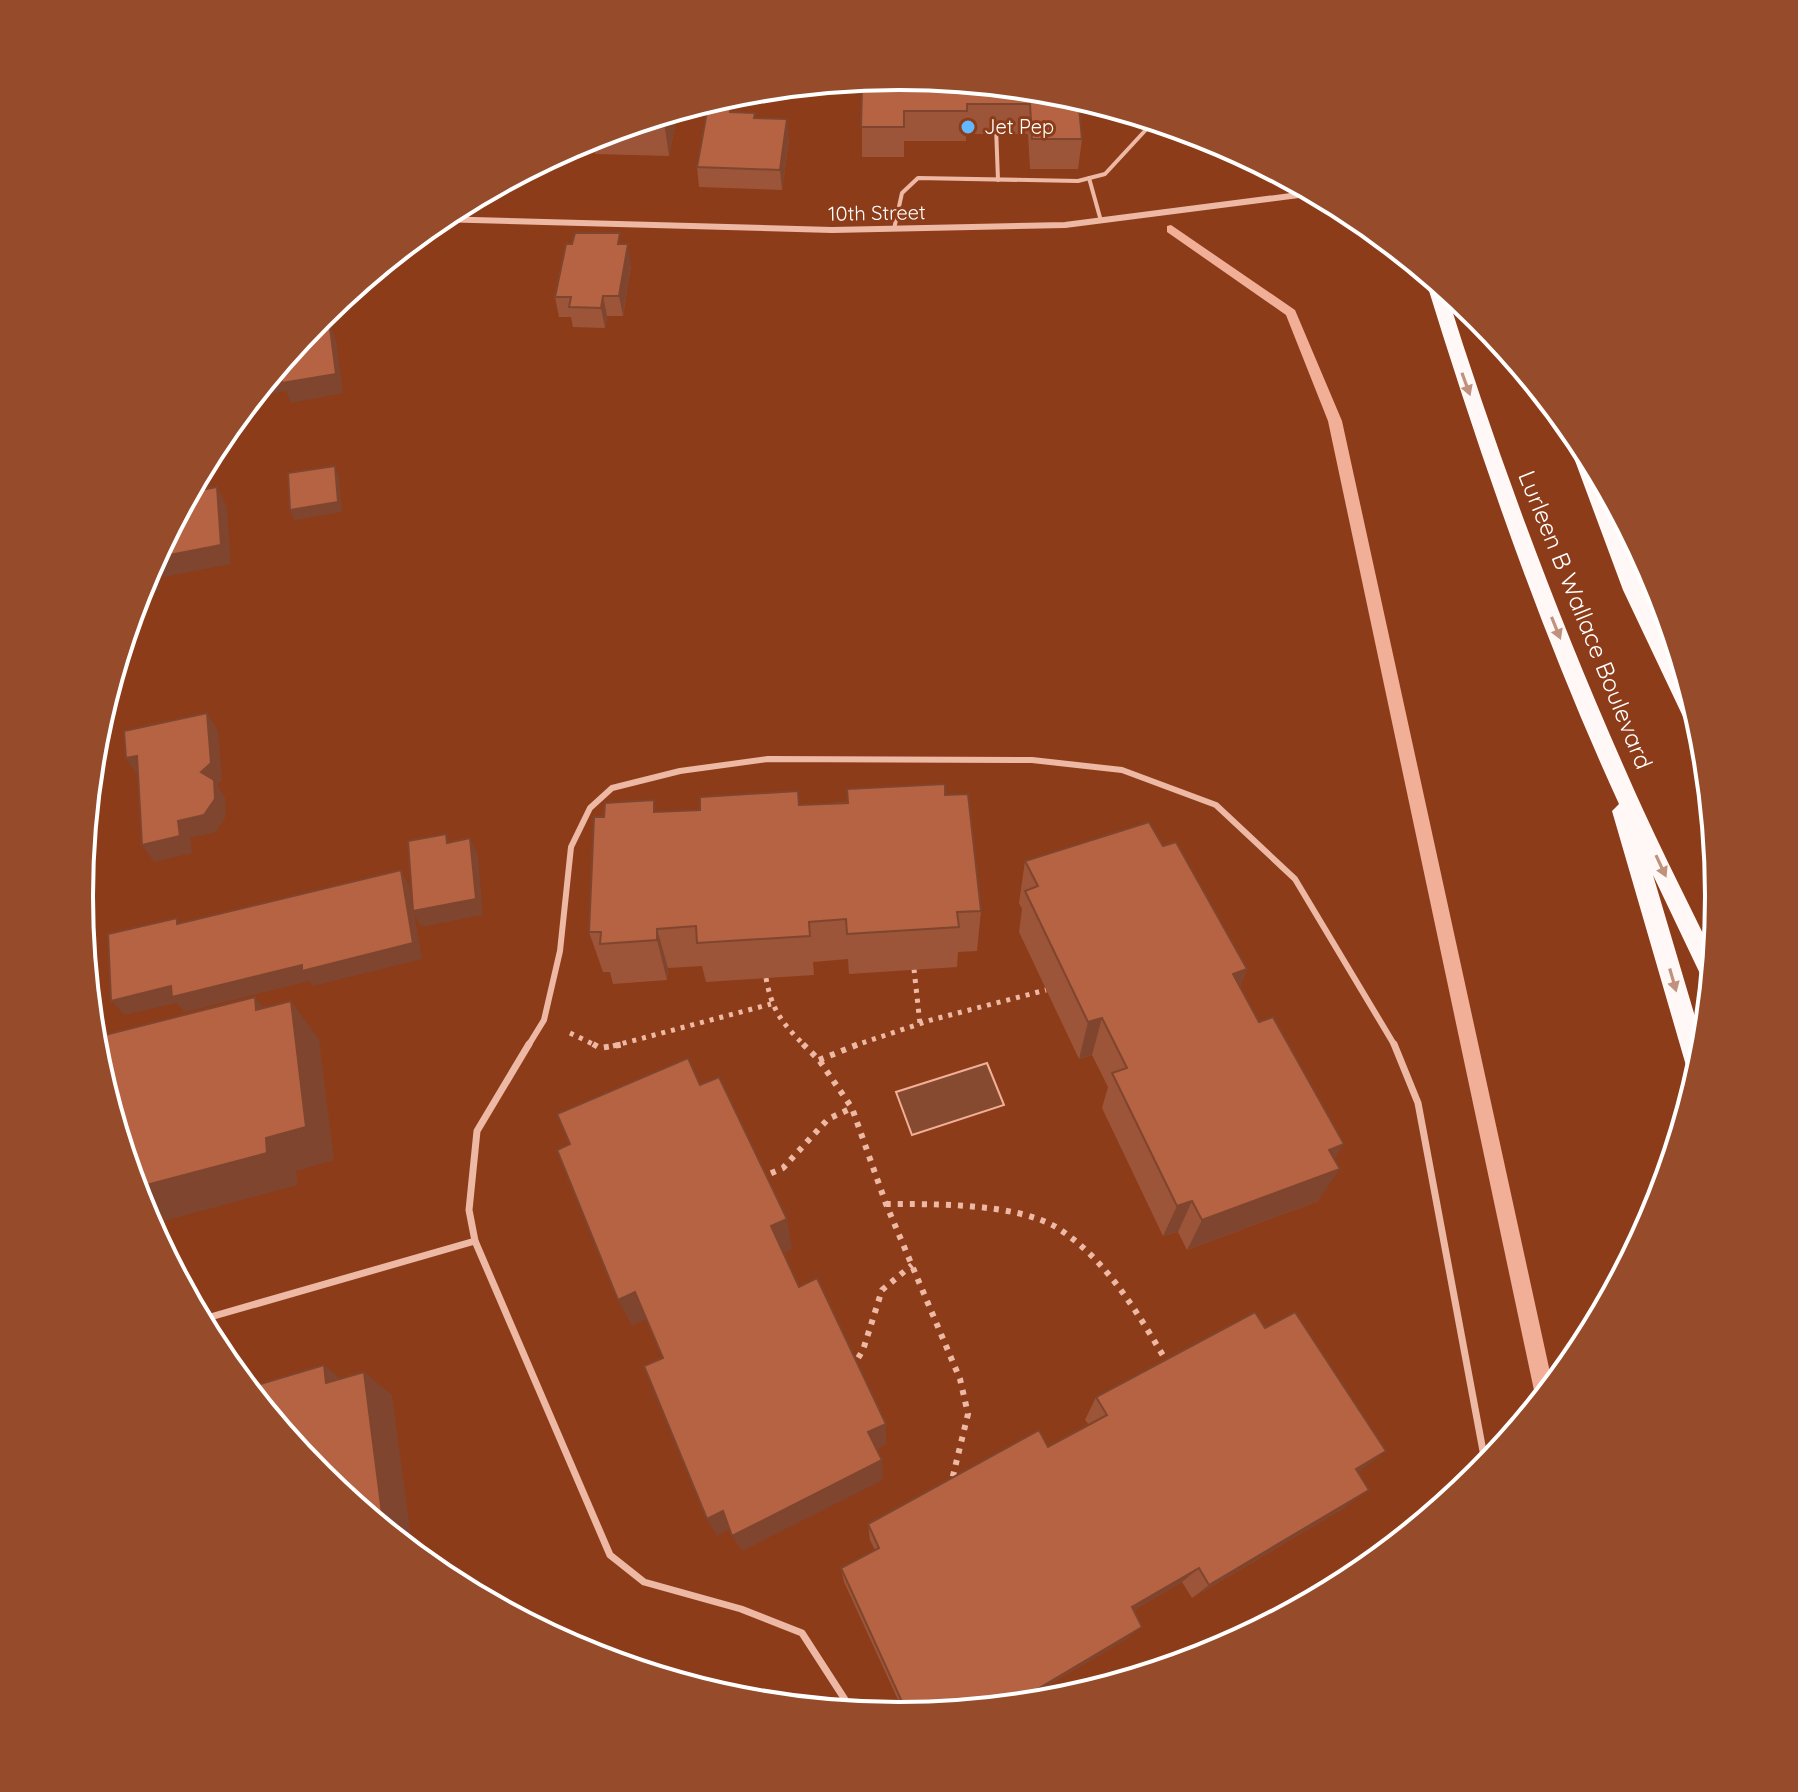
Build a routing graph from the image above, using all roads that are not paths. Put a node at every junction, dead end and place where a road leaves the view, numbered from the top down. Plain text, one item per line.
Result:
1 (996, 117) edge
2 (1146, 129) edge
3 (1089, 178) junction
4 (998, 180) junction
5 (1297, 195) edge
6 (461, 220) edge
7 (1101, 221) junction
8 (894, 229) junction
9 (1439, 299) edge
10 (1595, 491) edge
11 (1676, 681) edge
12 (1603, 744) junction
13 (1702, 955) edge
14 (1691, 1043) edge
15 (475, 1241) junction
16 (212, 1317) edge
17 (1483, 1451) edge
18 (845, 1700) edge

1 - 4 lane
2 - 3 lane
3 - 4 lane
3 - 7 lane
4 - 8 lane
5 - 7 street, 10th Street
6 - 8 street, 10th Street
7 - 8 street, 10th Street
9 -> 12 highway, Lurleen B Wallace Boulevard
10 - 11 highway
12 -> 13 highway, Lurleen B Wallace Boulevard
12 -> 14 highway
15 - 16 lane
15 - 17 lane
15 - 18 lane

